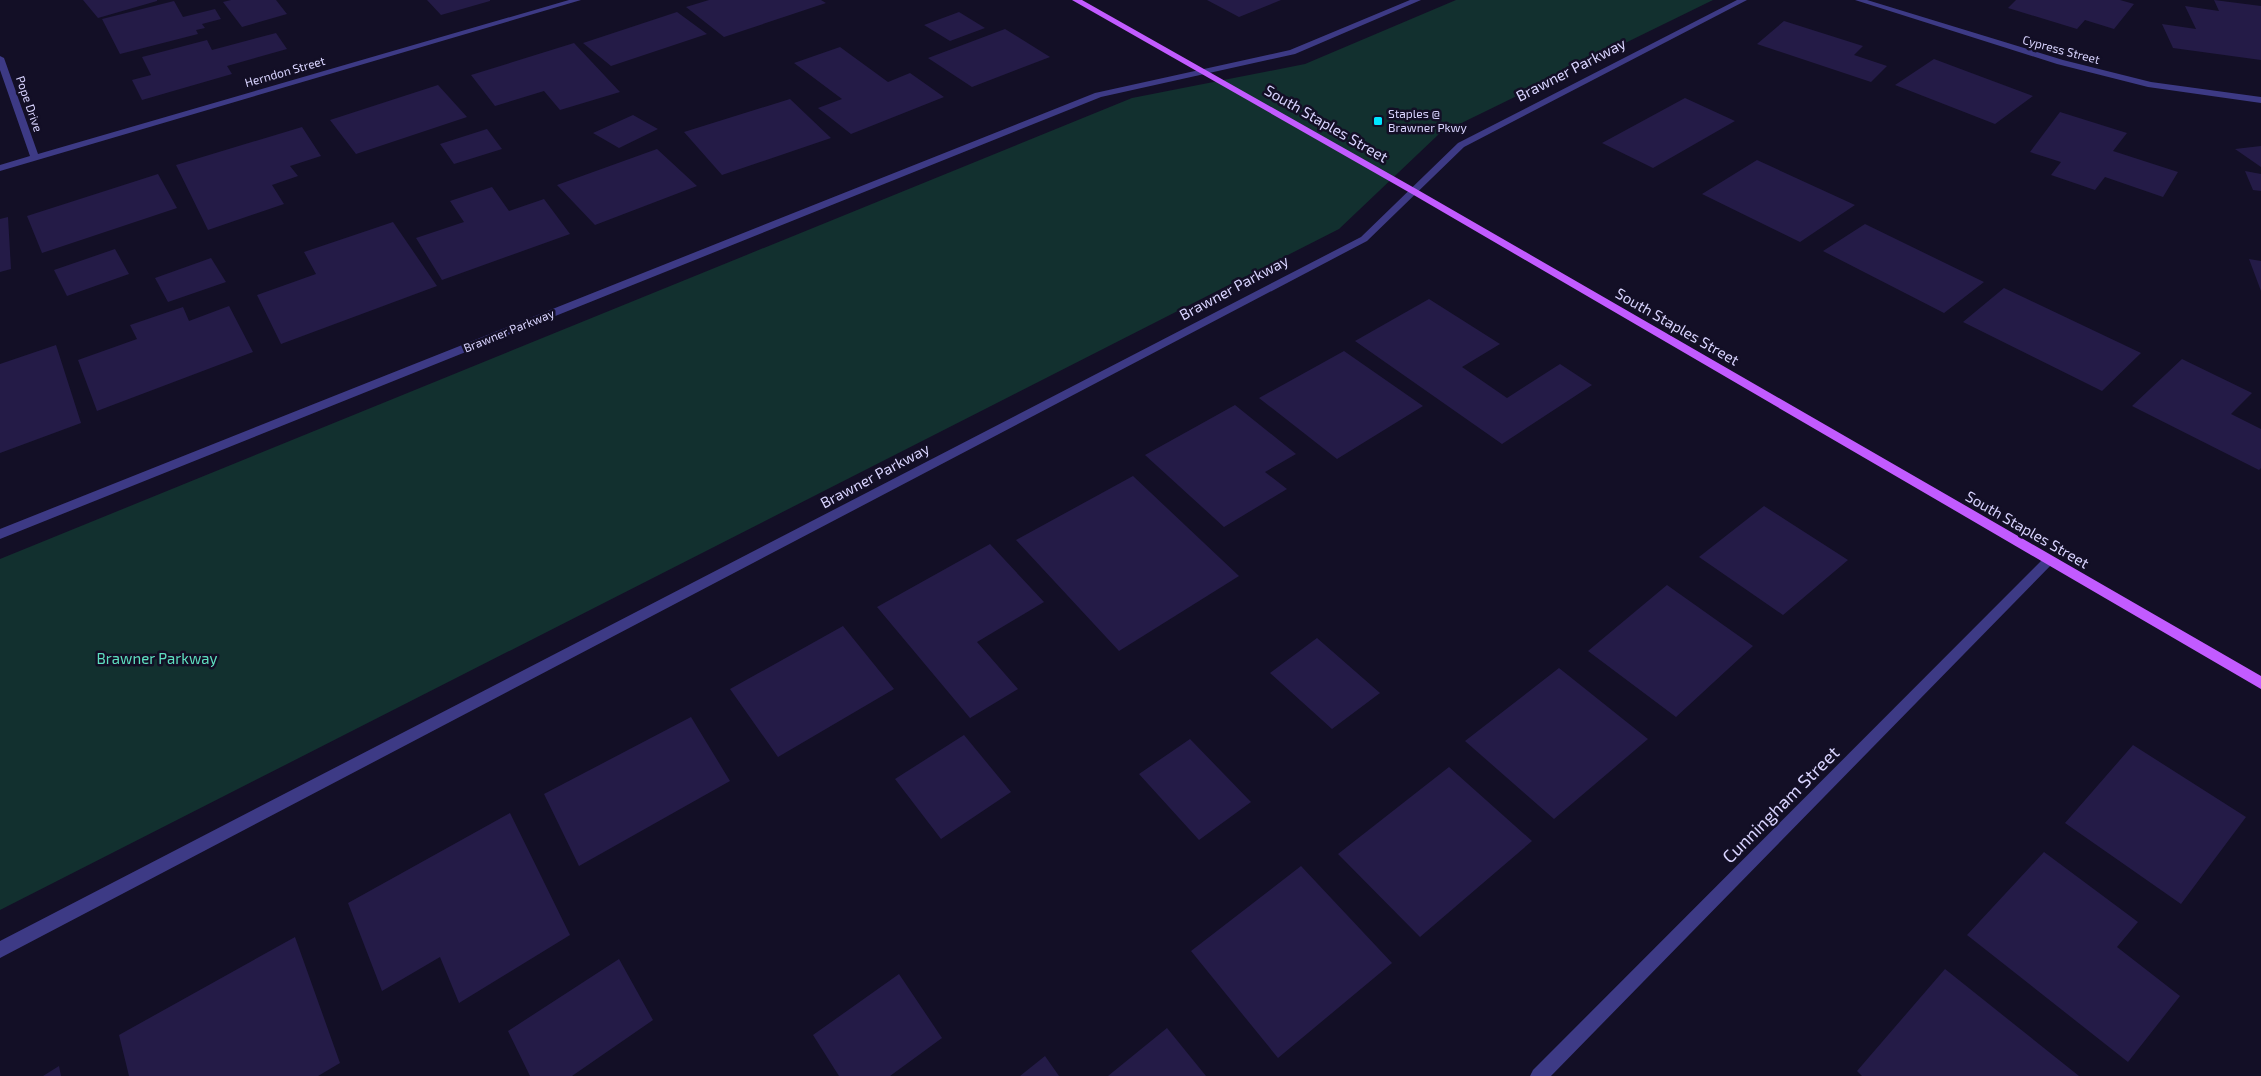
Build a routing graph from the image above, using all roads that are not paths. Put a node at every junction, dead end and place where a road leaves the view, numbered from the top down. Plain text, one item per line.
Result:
1 (577, 0) edge
2 (1076, 0) edge
3 (1417, 0) edge
4 (1743, 0) edge
5 (1859, 0) edge
6 (0, 58) edge
7 (1203, 72) junction
8 (2261, 100) edge
9 (35, 158) junction
10 (0, 168) edge
11 (1415, 192) junction
12 (0, 534) edge
13 (2049, 560) junction
14 (2261, 683) edge
15 (0, 950) edge
16 (1539, 1076) edge

1 - 9 street, Herndon Street
2 - 7 main road, South Staples Street
3 - 7 street, Brawner Parkway
4 - 11 street, Brawner Parkway
5 - 8 street, Cypress Street
6 - 9 street, Pope Drive
7 - 11 main road, South Staples Street
7 - 12 street, Brawner Parkway
9 - 10 street, Herndon Street
11 - 13 main road, South Staples Street
11 - 15 street, Brawner Parkway
13 - 14 main road, South Staples Street
13 - 16 street, Cunningham Street

